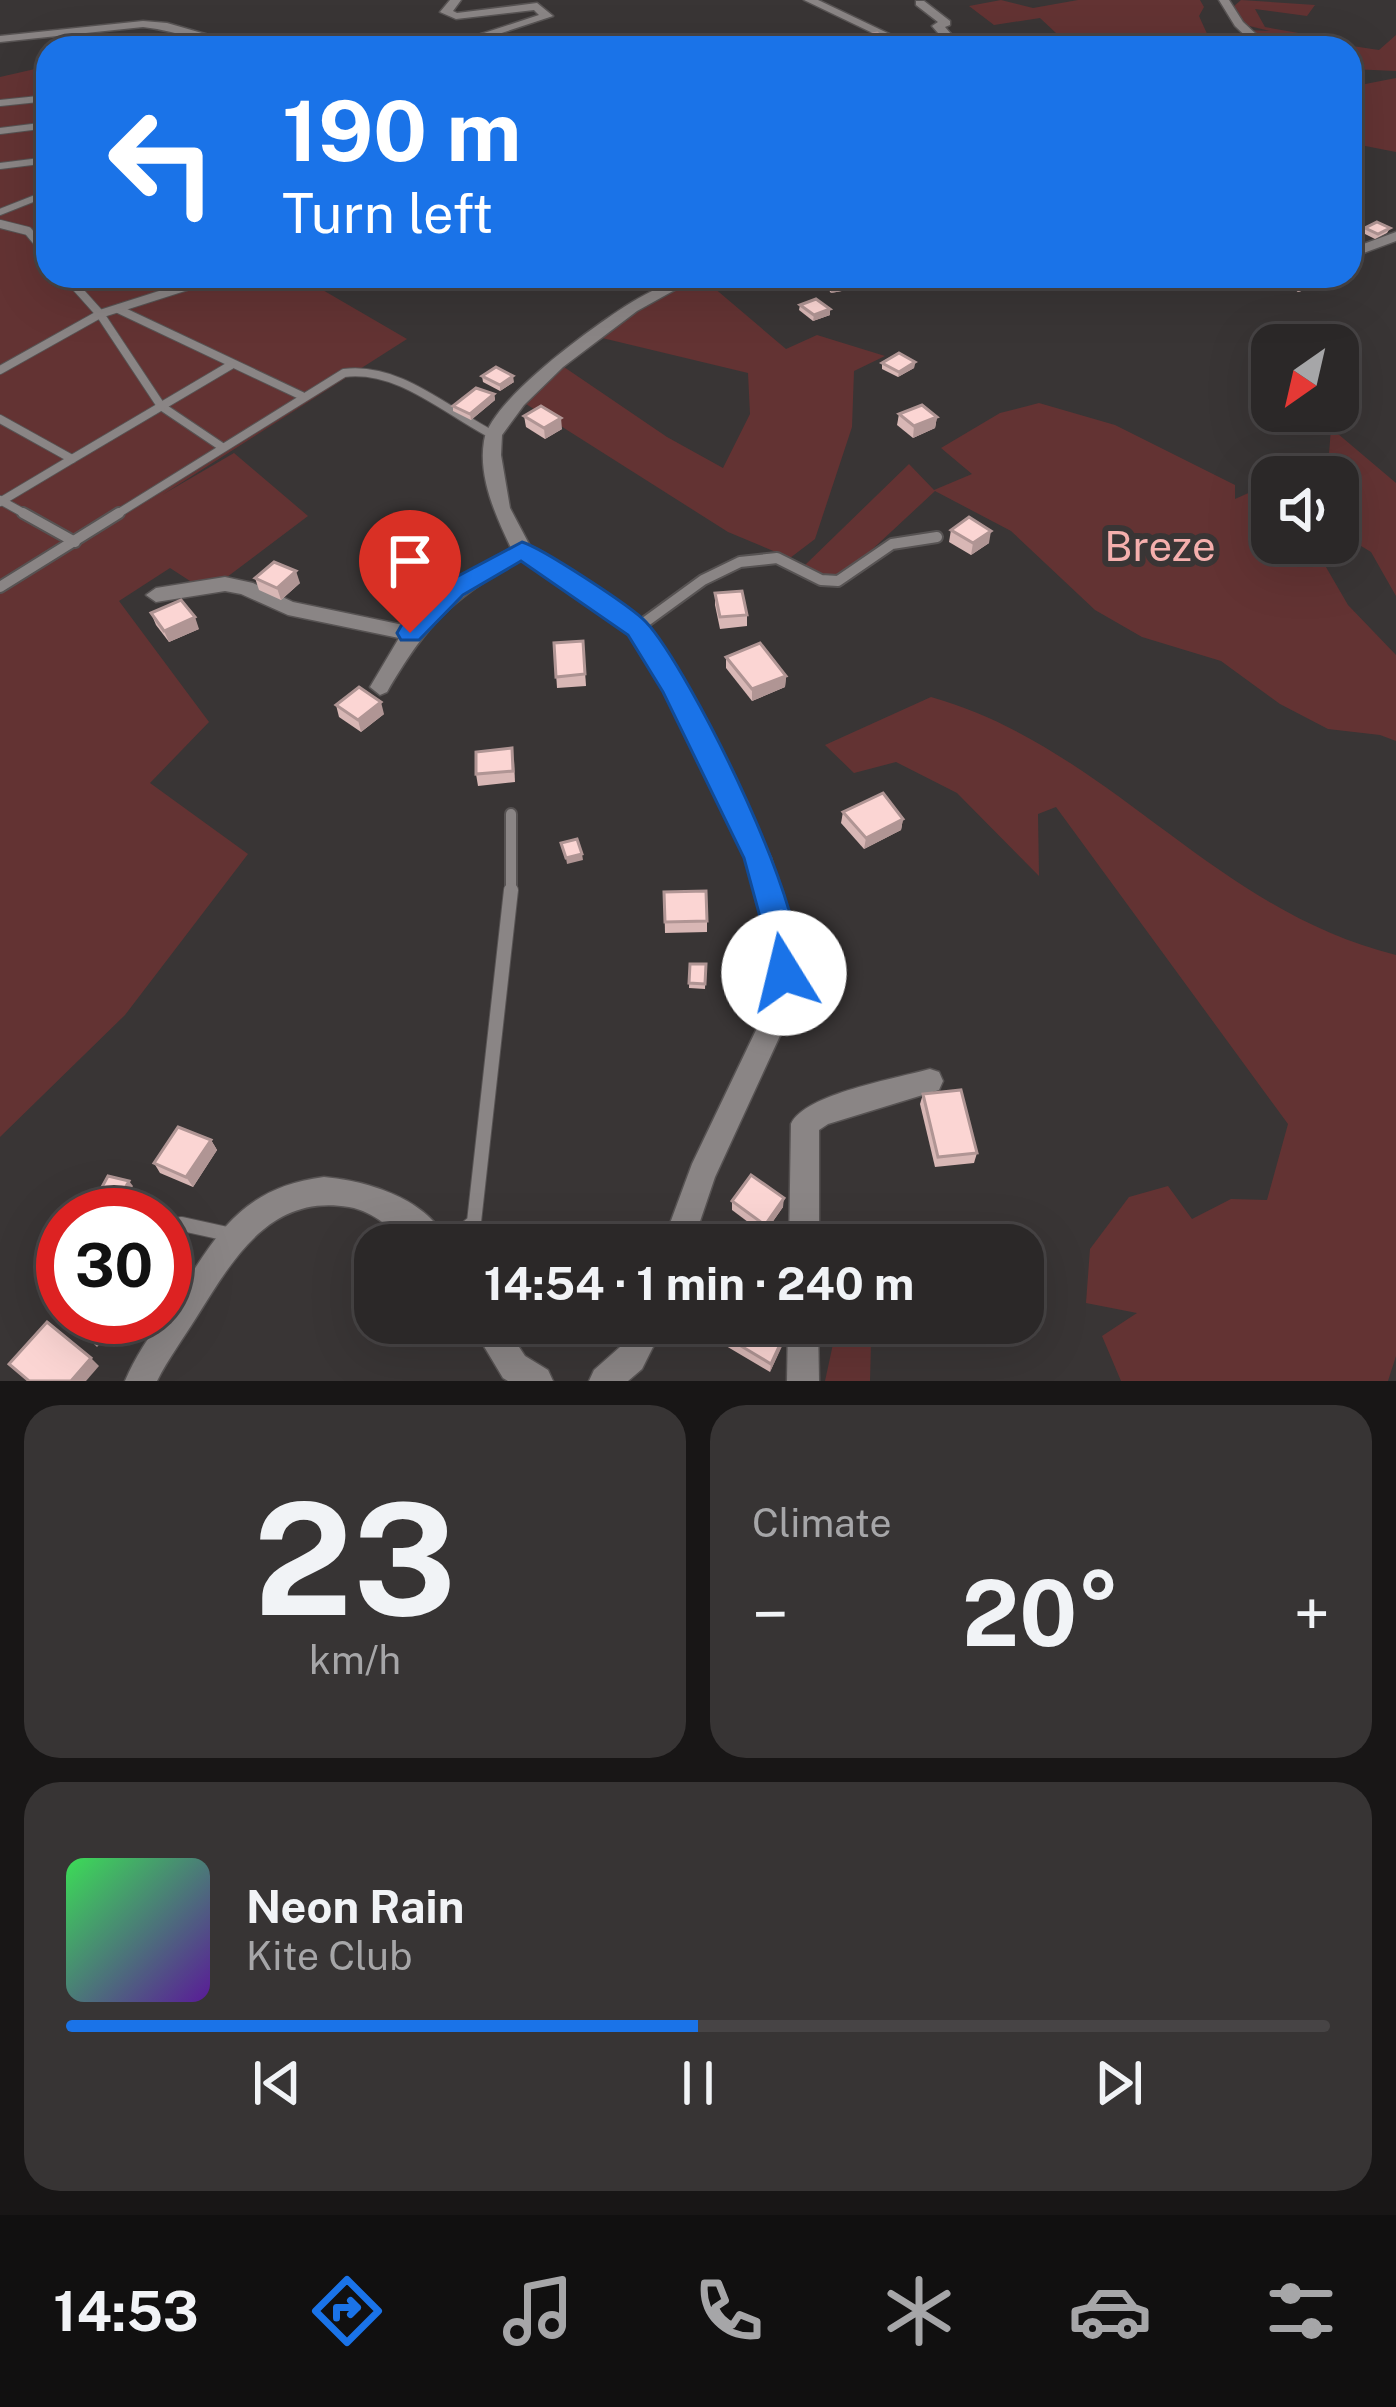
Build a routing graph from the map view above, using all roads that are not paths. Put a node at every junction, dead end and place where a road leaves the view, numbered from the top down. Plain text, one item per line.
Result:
1 (455, 0) edge
2 (809, 0) edge
3 (1224, 0) edge
4 (920, 3) dead end
5 (196, 36) edge
6 (483, 36) edge
7 (887, 36) edge
8 (947, 36) edge
9 (1252, 36) edge
10 (0, 39) edge
11 (36, 99) edge
12 (0, 103) edge
13 (36, 126) edge
14 (0, 130) edge
15 (36, 162) edge
16 (0, 166) edge
17 (36, 197) edge
18 (27, 200) junction
19 (0, 212) edge
20 (0, 224) edge
21 (31, 234) junction
22 (36, 234) edge
23 (1396, 236) edge
24 (36, 240) edge
25 (1362, 249) edge
26 (77, 288) edge
27 (182, 288) edge
28 (670, 288) edge
29 (118, 309) junction
30 (100, 314) junction
31 (231, 365) junction
32 (0, 370) edge
33 (302, 396) junction
34 (161, 406) junction
35 (0, 419) edge
36 (493, 435) junction
37 (222, 447) junction
38 (72, 459) junction
39 (1, 501) edge
40 (938, 537) dead end
41 (75, 542) junction
42 (522, 550) junction
43 (0, 587) edge
44 (156, 595) dead end
45 (637, 628) junction
46 (410, 633) junction
47 (380, 687) dead end
48 (511, 814) dead end
49 (930, 1081) dead end
50 (415, 1224) edge
51 (472, 1224) edge
52 (684, 1224) edge
53 (805, 1224) edge
54 (192, 1228) edge
55 (234, 1236) junction
56 (499, 1344) edge
57 (639, 1344) edge
58 (803, 1344) edge
59 (142, 1381) edge
60 (537, 1381) edge
61 (605, 1381) edge
62 (802, 1381) edge

1 - 6 street
2 - 7 street
3 - 9 street
4 - 8 street
5 - 10 street
11 - 12 lane
13 - 14 lane
15 - 16 lane
17 - 18 lane
18 - 19 lane
18 - 21 lane
20 - 21 lane
21 - 22 lane
21 - 24 lane
23 - 25 street
26 - 30 lane
27 - 29 lane
28 - 36 street
29 - 30 lane
29 - 31 lane
30 - 32 lane
30 - 34 lane
31 - 33 lane
31 - 34 lane
33 - 36 lane
33 - 37 lane
34 - 37 lane
34 - 38 lane
35 - 38 lane
36 - 42 street
37 - 41 lane
38 - 39 lane
39 - 41 lane
40 - 45 lane
41 - 43 lane
42 - 45 street
42 - 46 street
44 - 46 street
45 - 52 street
46 - 47 street
48 - 51 lane
49 - 53 street
50 - 55 street
54 - 55 lane
55 - 59 street
56 - 60 street
57 - 61 street
58 - 62 street

